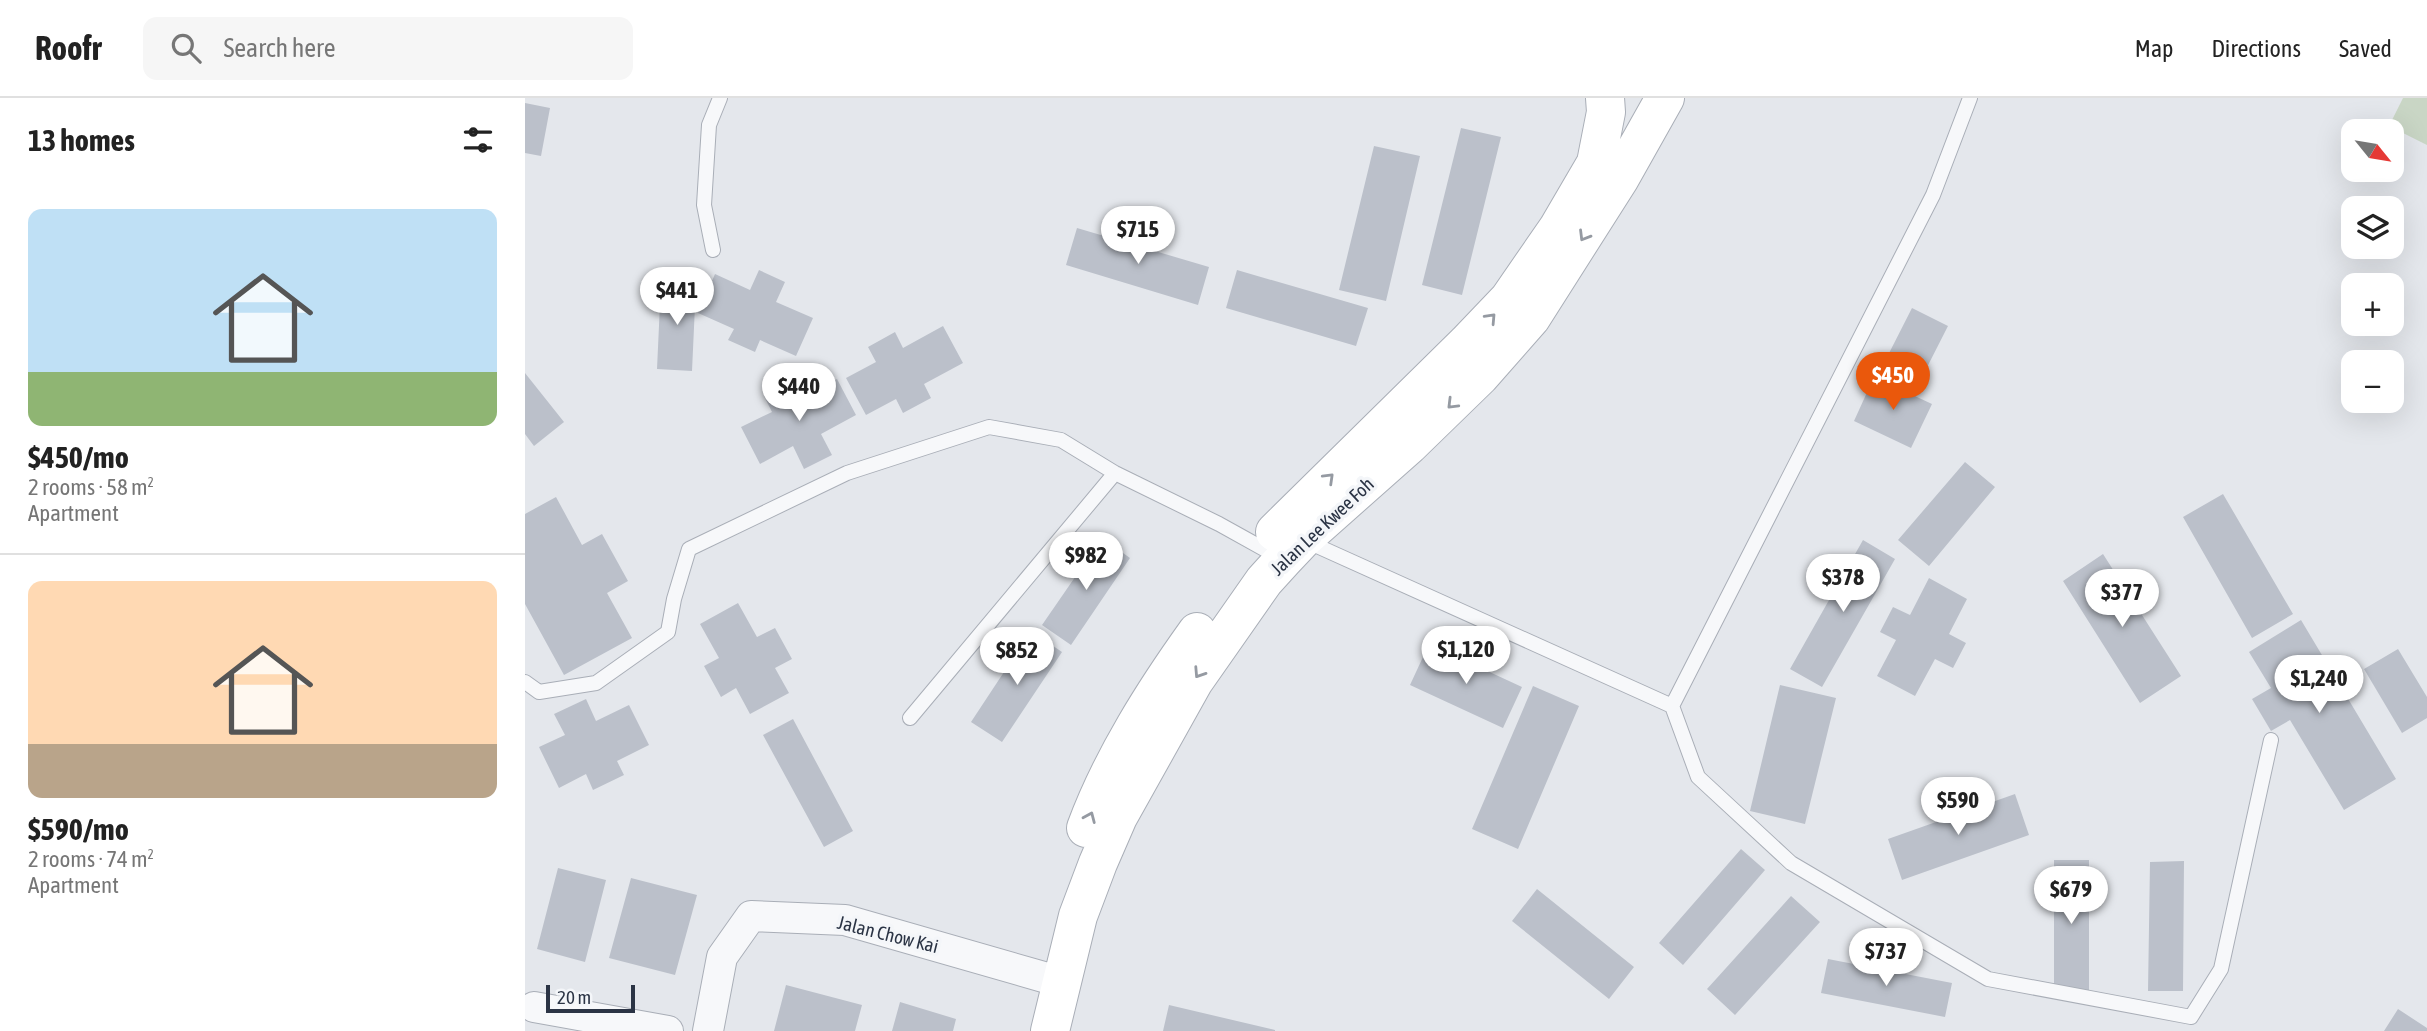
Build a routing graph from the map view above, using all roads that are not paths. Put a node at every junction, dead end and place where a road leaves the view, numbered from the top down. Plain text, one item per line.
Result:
1 (720, 98) edge
2 (1585, 98) edge
3 (1605, 98) edge
4 (1630, 98) edge
5 (1665, 98) edge
6 (1970, 98) edge
7 (1608, 170) junction
8 (713, 250) dead end
9 (1115, 472) junction
10 (1282, 543) junction
11 (525, 682) edge
12 (1672, 706) junction
13 (909, 718) dead end
14 (2270, 740) dead end
15 (1049, 978) junction
16 (534, 1007) dead end
17 (668, 1031) edge
18 (708, 1031) edge
19 (1024, 1031) edge
20 (1050, 1031) edge

1 - 8 lane
2 - 7 main road
3 - 7 main road, Jalan Lee Kwee Foh
4 - 7 main road, Jalan Lee Kwee Foh
5 - 7 main road
6 - 12 lane
7 - 10 main road, Jalan Lee Kwee Foh
9 - 10 lane
9 - 11 lane
9 - 13 lane
10 - 12 lane
10 - 15 main road, Jalan Lee Kwee Foh
12 - 14 lane
15 - 18 street, Jalan Chow Kai
15 - 19 main road, Jalan Lee Kwee Foh
15 - 20 main road, Jalan Lee Kwee Foh
16 - 17 street

